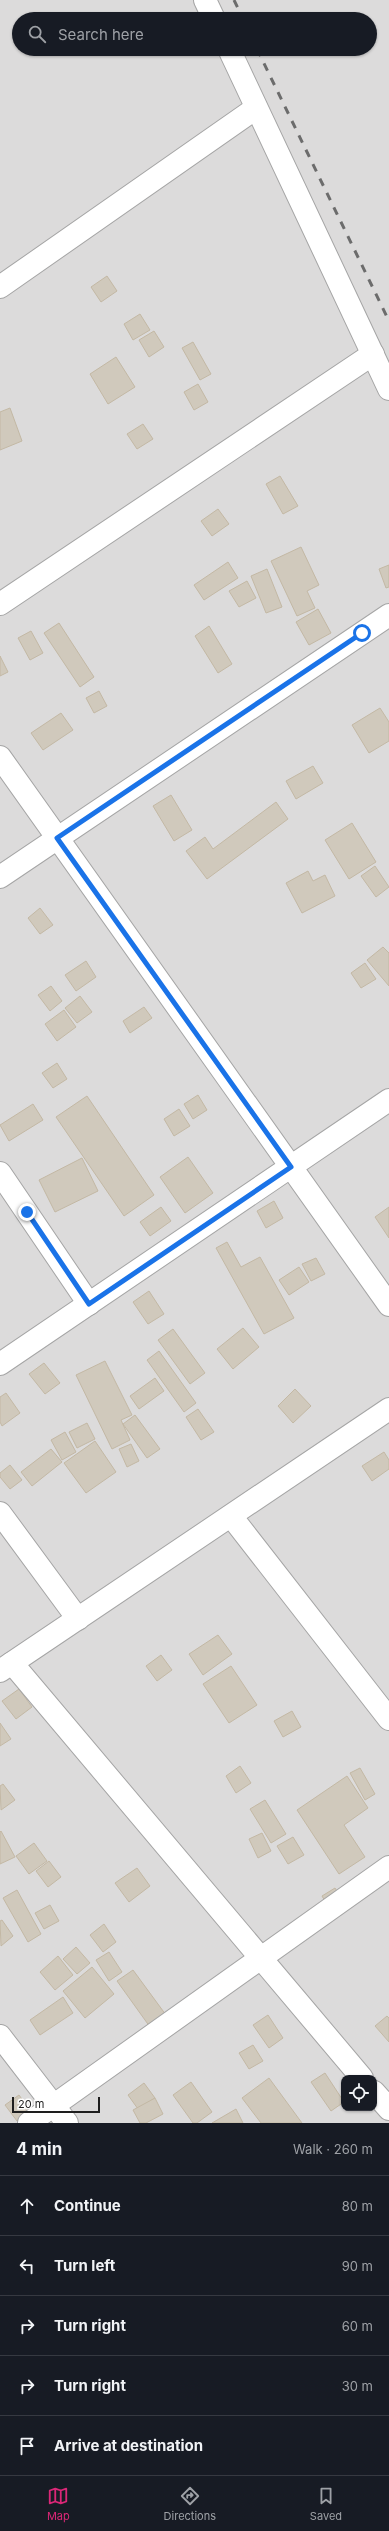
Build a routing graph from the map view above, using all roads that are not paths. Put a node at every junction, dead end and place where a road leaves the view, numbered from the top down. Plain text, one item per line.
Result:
1 (205, 0) edge
2 (211, 12) edge
3 (232, 56) edge
4 (256, 108) junction
5 (0, 287) edge
6 (372, 354) junction
7 (389, 389) edge
8 (0, 604) edge
9 (389, 615) edge
10 (0, 757) edge
11 (57, 838) junction
12 (0, 877) edge
13 (389, 1100) edge
14 (291, 1167) junction
15 (0, 1173) edge
16 (89, 1304) junction
17 (389, 1305) edge
18 (0, 1364) edge
19 (389, 1409) edge
20 (0, 1513) edge
21 (231, 1516) junction
22 (78, 1619) junction
23 (6, 1667) edge
24 (389, 1719) edge
25 (389, 1867) edge
26 (258, 1958) junction
27 (0, 2036) edge
28 (359, 2075) edge
29 (377, 2096) edge
30 (53, 2106) junction
31 (389, 2110) edge
32 (29, 2123) edge
33 (67, 2123) edge

1 - 2 street
3 - 4 street
4 - 5 street
4 - 6 street
6 - 7 street
6 - 8 street
9 - 11 street
10 - 11 street
11 - 12 street
11 - 14 street
13 - 14 street
14 - 16 street
14 - 17 street
15 - 16 street
16 - 18 street
19 - 21 street
20 - 22 street
21 - 22 street
21 - 24 street
22 - 23 street
23 - 26 street
25 - 26 street
26 - 28 street
26 - 30 street
27 - 30 street
29 - 31 street
30 - 32 street
30 - 33 street

